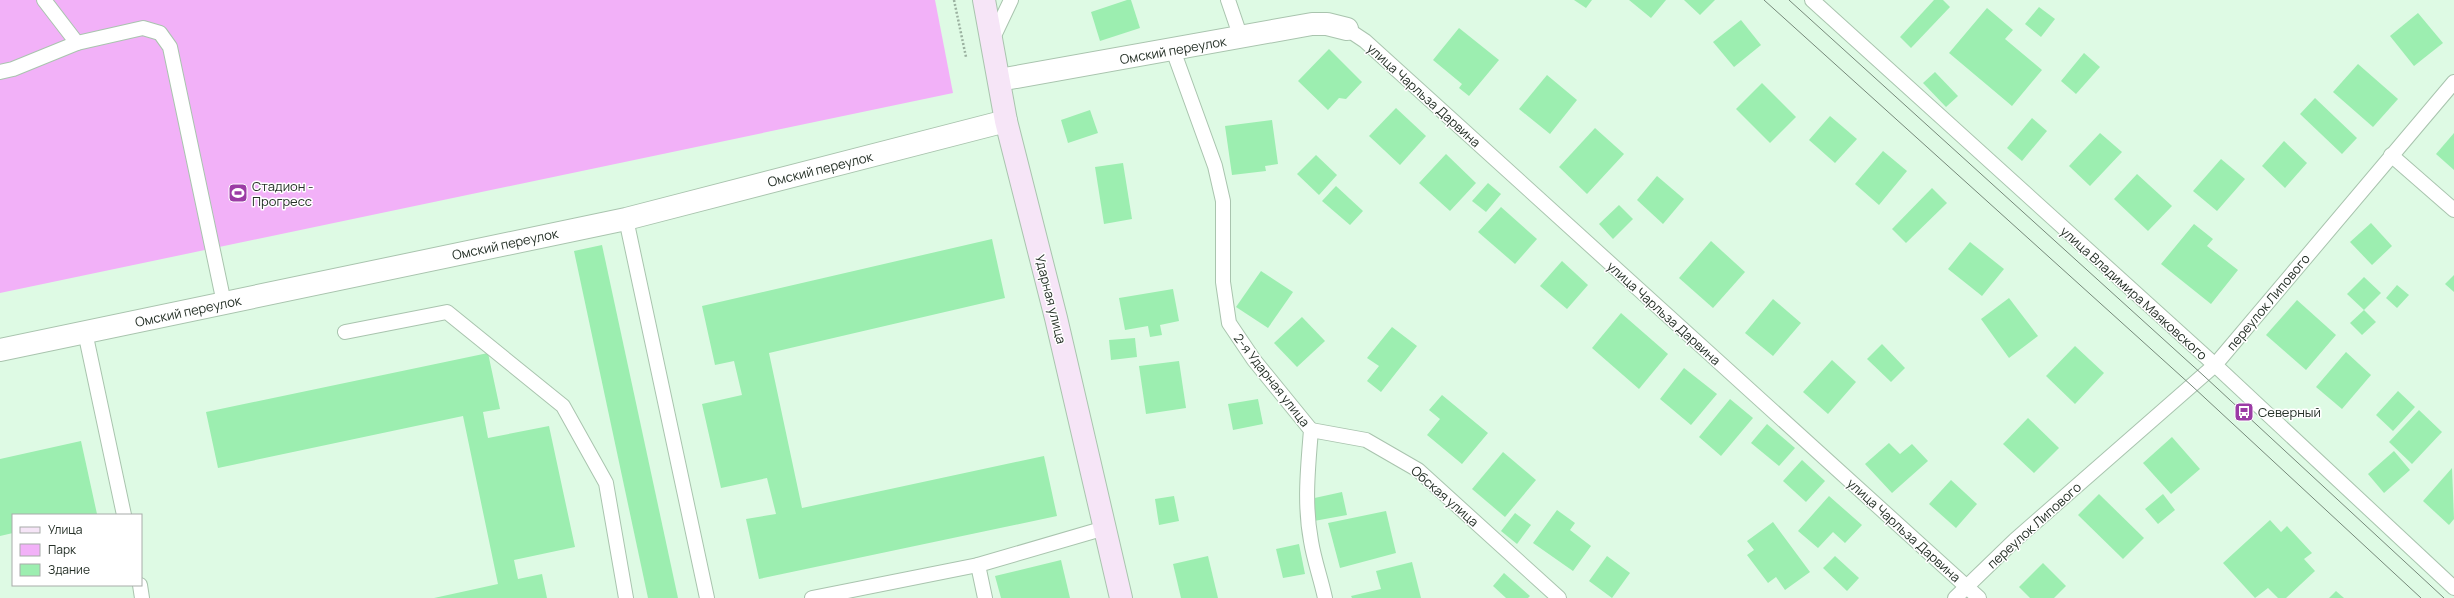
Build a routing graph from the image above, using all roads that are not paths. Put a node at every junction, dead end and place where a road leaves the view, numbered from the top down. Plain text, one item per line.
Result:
1 (44, 0) edge
2 (984, 0) edge
3 (1011, 0) edge
4 (1228, 0) edge
5 (1812, 0) edge
6 (1347, 29) joint
7 (1241, 38) junction
8 (992, 40) junction
9 (78, 43) junction
10 (1173, 50) junction
11 (0, 72) edge
12 (999, 80) junction
13 (2454, 82) edge
14 (1006, 121) junction
15 (2391, 156) junction
16 (2454, 210) edge
17 (626, 219) junction
18 (224, 303) junction
19 (85, 332) junction
20 (345, 332) dead end
21 (0, 350) edge
22 (2215, 365) junction
23 (1311, 430) junction
24 (124, 514) edge
25 (1105, 528) junction
26 (978, 565) junction
27 (140, 586) edge
28 (1966, 586) junction
29 (2454, 588) edge
30 (142, 598) edge
31 (626, 598) edge
32 (707, 598) edge
33 (812, 598) edge
34 (985, 598) edge
35 (1121, 598) edge
36 (1325, 598) edge
37 (1559, 598) edge
38 (1955, 598) edge
39 (1979, 598) edge

1 - 9 lane
2 - 8 street, Ударная улица
3 - 8 lane
4 - 7 lane
5 - 22 lane, улица Владимира Маяковского
6 - 7 street, Омский переулок
6 - 28 lane, улица Чарльза Дарвина
7 - 10 street, Омский переулок
8 - 12 street, Ударная улица
9 - 11 lane
9 - 18 lane
10 - 12 street, Омский переулок
10 - 23 lane, 2-я Ударная улица
12 - 14 street, Ударная улица
13 - 15 lane, переулок Липового
14 - 17 street, Омский переулок
14 - 25 street, Ударная улица
15 - 16 lane
15 - 22 lane, переулок Липового
17 - 18 street, Омский переулок
17 - 32 lane
18 - 19 street, Омский переулок
19 - 21 street, Омский переулок
19 - 24 lane
20 - 31 lane
22 - 28 lane, переулок Липового
22 - 29 lane, улица Владимира Маяковского
23 - 36 lane, 2-я Ударная улица
23 - 37 lane, Обская улица
25 - 26 lane
25 - 35 street, Ударная улица
26 - 33 lane
26 - 34 lane
27 - 30 lane
28 - 38 lane, переулок Липового
28 - 39 lane, улица Чарльза Дарвина

